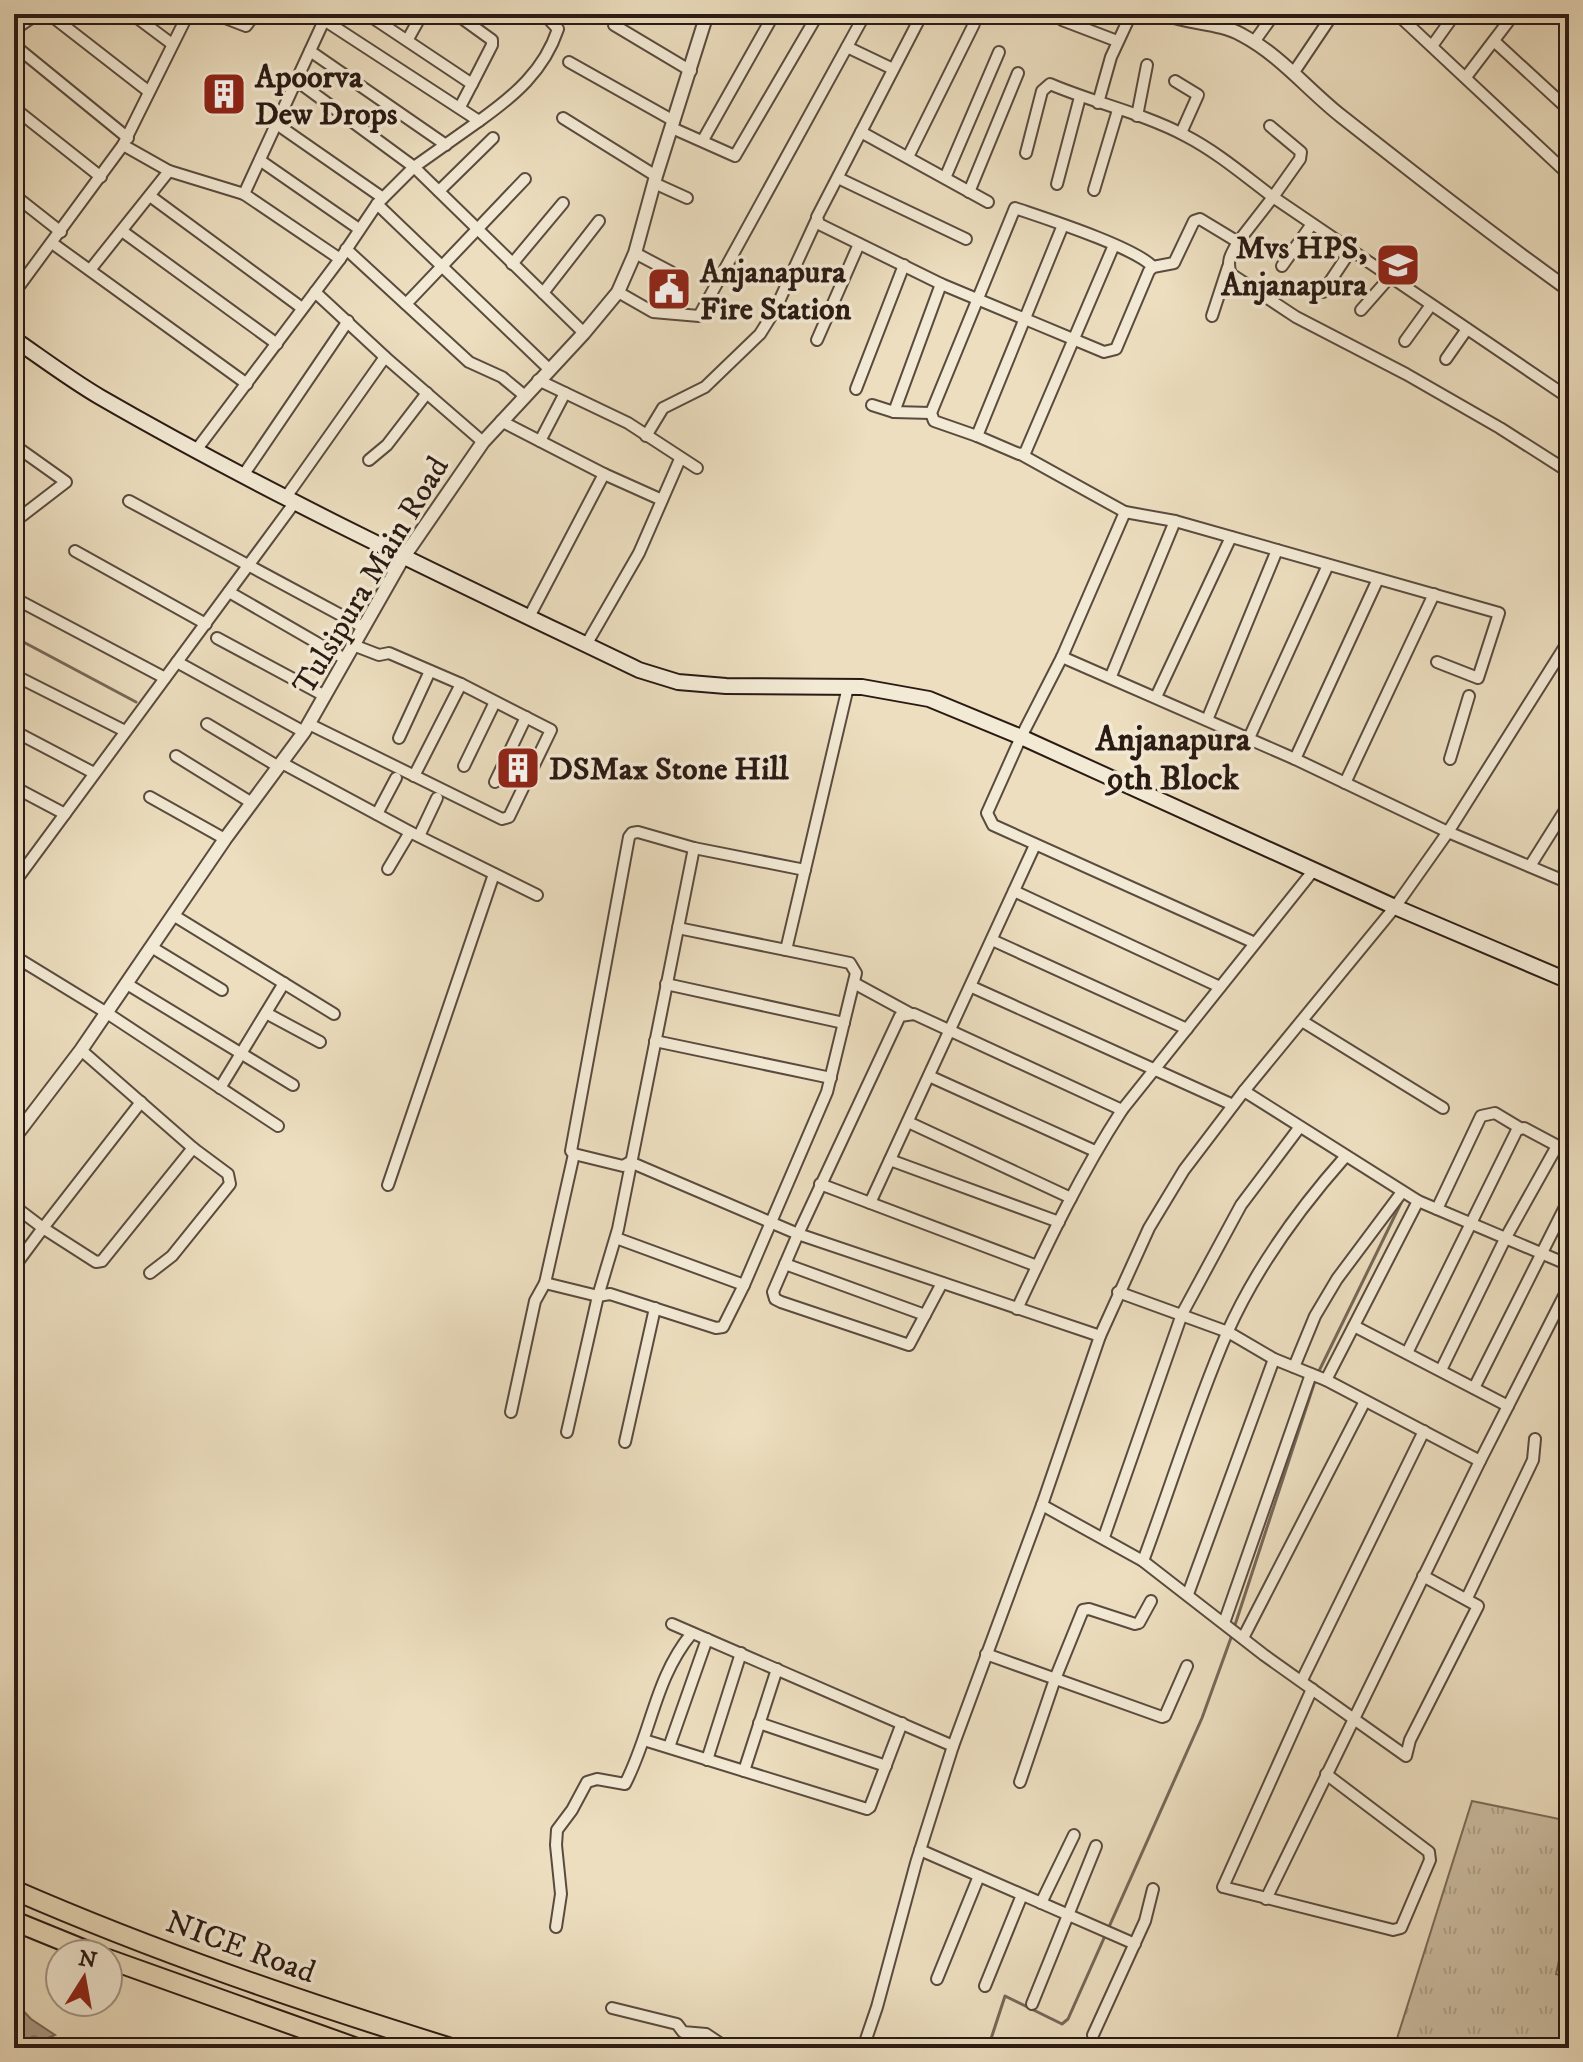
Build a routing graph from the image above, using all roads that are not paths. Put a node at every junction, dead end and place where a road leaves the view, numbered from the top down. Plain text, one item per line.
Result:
1 (37, 14) edge
2 (49, 14) edge
3 (132, 14) edge
4 (188, 14) edge
5 (215, 14) edge
6 (255, 14) edge
7 (367, 14) edge
8 (422, 14) edge
9 (456, 14) edge
10 (544, 14) edge
11 (707, 14) edge
12 (774, 14) edge
13 (818, 14) edge
14 (865, 14) edge
15 (922, 14) edge
16 (1131, 14) edge
17 (1166, 14) edge
18 (1274, 14) edge
19 (1333, 14) edge
20 (1397, 14) edge
21 (1455, 14) edge
22 (1514, 14) edge
23 (326, 17) edge
24 (1062, 20) dead end
25 (974, 24) dead end
26 (614, 25) dead end
27 (14, 30) edge
28 (408, 39) junction
29 (1117, 41) junction
30 (1494, 41) junction
31 (1254, 42) junction
32 (172, 44) junction
33 (14, 45) edge
34 (1432, 46) junction
35 (847, 47) junction
36 (310, 51) junction
37 (999, 52) dead end
38 (569, 62) dead end
39 (1147, 65) dead end
40 (893, 69) junction
41 (691, 71) junction
42 (1294, 72) junction
43 (1018, 73) dead end
44 (1466, 77) junction
45 (297, 81) junction
46 (1175, 81) dead end
47 (472, 84) junction
48 (148, 91) junction
49 (1080, 97) junction
50 (1098, 103) junction
51 (460, 107) junction
52 (14, 108) edge
53 (1118, 110) junction
54 (1569, 110) edge
55 (1137, 116) junction
56 (563, 118) dead end
57 (479, 121) junction
58 (673, 124) junction
59 (278, 125) junction
60 (1270, 126) dead end
61 (861, 132) junction
62 (1181, 133) junction
63 (493, 138) dead end
64 (703, 140) junction
65 (125, 142) junction
66 (446, 145) junction
67 (1026, 153) dead end
68 (908, 157) junction
69 (261, 161) junction
70 (414, 167) junction
71 (169, 171) junction
72 (1569, 175) edge
73 (101, 177) junction
74 (838, 178) junction
75 (945, 178) junction
76 (525, 179) dead end
77 (655, 180) junction
78 (1057, 184) dead end
79 (1094, 190) dead end
80 (439, 191) junction
81 (969, 192) junction
82 (244, 194) junction
83 (14, 195) edge
84 (150, 196) junction
85 (1273, 197) junction
86 (687, 198) dead end
87 (380, 201) junction
88 (988, 202) dead end
89 (563, 203) dead end
90 (599, 221) dead end
91 (816, 221) junction
92 (1312, 224) junction
93 (1063, 225) junction
94 (359, 229) junction
95 (476, 229) junction
96 (122, 231) junction
97 (61, 232) junction
98 (966, 239) dead end
99 (1238, 242) junction
100 (52, 243) junction
101 (859, 244) junction
102 (1114, 245) junction
103 (1351, 250) junction
104 (635, 253) junction
105 (343, 254) junction
106 (512, 264) junction
107 (904, 265) junction
108 (440, 266) junction
109 (1282, 266) dead end
110 (1153, 267) junction
111 (1228, 267) junction
112 (90, 270) junction
113 (671, 272) dead end
114 (1390, 277) junction
115 (941, 284) junction
116 (1569, 290) edge
117 (315, 292) junction
118 (618, 292) junction
119 (1323, 292) dead end
120 (14, 293) edge
121 (543, 293) junction
122 (978, 299) junction
123 (406, 304) junction
124 (1431, 305) junction
125 (302, 308) junction
126 (1361, 310) dead end
127 (1212, 316) dead end
128 (1024, 320) junction
129 (348, 321) junction
130 (1467, 329) junction
131 (584, 333) junction
132 (14, 339) edge
133 (817, 340) dead end
134 (1074, 340) junction
135 (1405, 341) dead end
136 (277, 344) junction
137 (385, 357) junction
138 (1446, 359) dead end
139 (549, 369) junction
140 (538, 380) junction
141 (247, 384) junction
142 (856, 389) dead end
143 (427, 393) junction
144 (565, 393) junction
145 (525, 396) junction
146 (1569, 398) edge
147 (872, 405) dead end
148 (894, 412) junction
149 (931, 413) junction
150 (501, 421) junction
151 (646, 436) junction
152 (977, 436) junction
153 (540, 441) junction
154 (483, 442) junction
155 (197, 449) junction
156 (16, 450) edge
157 (1022, 455) junction
158 (680, 459) junction
159 (369, 460) dead end
160 (697, 468) dead end
161 (1569, 472) edge
162 (244, 474) junction
163 (604, 474) junction
164 (291, 500) junction
165 (662, 500) junction
166 (129, 501) dead end
167 (1125, 512) junction
168 (1175, 521) junction
169 (14, 522) edge
170 (1231, 537) junction
171 (1277, 550) junction
172 (75, 551) dead end
173 (403, 558) junction
174 (1328, 565) junction
175 (248, 566) junction
176 (1378, 579) junction
177 (229, 592) junction
178 (1434, 594) junction
179 (14, 598) edge
180 (529, 617) junction
181 (206, 624) junction
182 (363, 627) junction
183 (217, 638) dead end
184 (1569, 640) edge
185 (353, 645) junction
186 (586, 645) junction
187 (1062, 657) junction
188 (345, 659) junction
189 (177, 662) junction
190 (1437, 662) dead end
191 (430, 671) junction
192 (14, 675) edge
193 (1111, 676) junction
194 (165, 678) junction
195 (461, 684) junction
196 (848, 687) junction
197 (325, 696) junction
198 (1469, 696) dead end
199 (1156, 697) junction
200 (495, 702) junction
201 (526, 717) junction
202 (1207, 720) junction
203 (207, 724) dead end
204 (307, 728) junction
205 (14, 731) edge
206 (125, 731) junction
207 (1021, 737) junction
208 (399, 738) dead end
209 (1249, 738) junction
210 (176, 756) dead end
211 (1295, 759) junction
212 (1450, 759) dead end
213 (281, 765) junction
214 (464, 766) dead end
215 (94, 773) junction
216 (414, 776) junction
217 (396, 778) dead end
218 (495, 782) dead end
219 (1345, 783) junction
220 (16, 792) edge
221 (150, 797) dead end
222 (437, 798) dead end
223 (252, 803) junction
224 (1569, 804) edge
225 (65, 814) junction
226 (377, 814) junction
227 (1448, 832) junction
228 (414, 834) junction
229 (225, 839) junction
230 (1035, 845) junction
231 (694, 848) junction
232 (1530, 866) junction
233 (388, 869) dead end
234 (805, 870) junction
235 (1313, 871) junction
236 (494, 874) junction
237 (14, 883) edge
238 (1569, 883) edge
239 (1014, 891) junction
240 (537, 895) dead end
241 (1395, 907) junction
242 (173, 915) junction
243 (678, 928) junction
244 (992, 940) junction
245 (1255, 943) junction
246 (153, 948) junction
247 (786, 950) junction
248 (19, 959) edge
249 (14, 977) edge
250 (1569, 981) edge
251 (284, 983) junction
252 (854, 983) junction
253 (127, 984) junction
254 (666, 984) junction
255 (972, 987) junction
256 (1220, 987) junction
257 (222, 990) dead end
258 (107, 1013) junction
259 (266, 1013) junction
260 (909, 1013) junction
261 (334, 1014) dead end
262 (1302, 1021) junction
263 (844, 1023) junction
264 (1187, 1029) junction
265 (951, 1031) junction
266 (655, 1041) junction
267 (320, 1042) dead end
268 (81, 1050) junction
269 (242, 1054) junction
270 (1154, 1067) junction
271 (929, 1076) junction
272 (831, 1078) junction
273 (293, 1085) dead end
274 (220, 1088) junction
275 (1244, 1091) junction
276 (141, 1102) junction
277 (1233, 1105) junction
278 (1443, 1108) dead end
279 (1122, 1110) junction
280 (908, 1122) junction
281 (278, 1126) dead end
282 (1299, 1128) junction
283 (1520, 1128) junction
284 (16, 1132) edge
285 (1557, 1146) junction
286 (193, 1148) junction
287 (1095, 1151) junction
288 (1569, 1152) edge
289 (574, 1154) junction
290 (1345, 1157) junction
291 (890, 1160) junction
292 (630, 1162) junction
293 (820, 1184) junction
294 (388, 1185) dead end
295 (1402, 1192) junction
296 (1071, 1198) junction
297 (1569, 1199) edge
298 (1418, 1201) junction
299 (870, 1203) junction
300 (14, 1206) edge
301 (1437, 1209) junction
302 (772, 1222) junction
303 (1059, 1222) junction
304 (1472, 1223) junction
305 (43, 1228) junction
306 (798, 1234) junction
307 (616, 1238) junction
308 (1505, 1239) junction
309 (1541, 1254) junction
310 (785, 1264) junction
311 (1569, 1265) edge
312 (1037, 1266) junction
313 (14, 1267) edge
314 (150, 1273) dead end
315 (545, 1283) junction
316 (942, 1283) junction
317 (744, 1285) junction
318 (1569, 1286) edge
319 (1118, 1292) junction
320 (598, 1296) junction
321 (655, 1308) junction
322 (1017, 1309) junction
323 (1182, 1314) junction
324 (925, 1315) junction
325 (1354, 1326) junction
326 (1228, 1332) junction
327 (1100, 1336) junction
328 (1407, 1353) junction
329 (1274, 1359) junction
330 (1294, 1367) junction
331 (1441, 1370) junction
332 (1311, 1374) junction
333 (1326, 1380) junction
334 (1474, 1388) junction
335 (1365, 1401) junction
336 (1508, 1406) junction
337 (511, 1412) dead end
338 (1424, 1431) junction
339 (567, 1432) dead end
340 (1535, 1439) dead end
341 (625, 1442) dead end
342 (1480, 1461) junction
343 (1042, 1505) junction
344 (1104, 1537) junction
345 (1143, 1561) junction
346 (1423, 1576) junction
347 (1188, 1594) junction
348 (1467, 1598) junction
349 (1151, 1601) dead end
350 (1224, 1623) junction
351 (672, 1624) dead end
352 (692, 1633) junction
353 (1243, 1638) junction
354 (707, 1639) junction
355 (741, 1653) junction
356 (986, 1654) junction
357 (1187, 1666) dead end
358 (777, 1669) junction
359 (1055, 1679) junction
360 (1302, 1680) junction
361 (1312, 1689) junction
362 (1354, 1719) junction
363 (759, 1723) junction
364 (902, 1723) junction
365 (644, 1740) junction
366 (953, 1746) junction
367 (669, 1747) junction
368 (707, 1760) junction
369 (886, 1766) junction
370 (744, 1771) junction
371 (1326, 1774) junction
372 (1020, 1782) dead end
373 (1074, 1835) dead end
374 (1096, 1846) dead end
375 (920, 1850) junction
376 (979, 1876) junction
377 (1153, 1889) dead end
378 (14, 1890) edge
379 (1022, 1895) junction
380 (1266, 1899) junction
381 (1041, 1903) junction
382 (1067, 1915) junction
383 (14, 1921) edge
384 (556, 1927) dead end
385 (56, 1938) edge
386 (1135, 1944) junction
387 (124, 1965) edge
388 (937, 1979) dead end
389 (985, 1986) dead end
390 (1032, 2004) dead end
391 (612, 2008) dead end
392 (1093, 2035) dead end
393 (357, 2048) edge
394 (451, 2048) edge
395 (727, 2048) edge
396 (863, 2048) edge

1 - 27 street
2 - 48 street
3 - 32 street
4 - 32 street
5 - 6 street
7 - 28 street
8 - 28 street
9 - 47 street
10 - 57 street
11 - 41 street, Tulsipura Main Road
12 - 64 street
13 - 64 street
14 - 35 street
15 - 40 street
16 - 29 street
17 - 31 street
18 - 31 street
19 - 42 street
20 - 34 street
21 - 34 street
22 - 30 street
23 - 36 street
23 - 51 street
24 - 29 street
25 - 68 street
26 - 41 street
28 - 47 street
29 - 50 street
30 - 44 street
30 - 54 street
31 - 42 street
32 - 48 street
33 - 65 street
34 - 44 street
35 - 40 street
35 - 118 street
36 - 45 street
36 - 66 street
37 - 75 street
38 - 58 street
39 - 55 street
40 - 61 street
41 - 58 street, Tulsipura Main Road
42 - 116 street
43 - 81 street
44 - 72 street
45 - 59 street
45 - 70 street
46 - 62 street
47 - 51 street
48 - 65 street
49 - 50 street
49 - 67 street
49 - 78 street
50 - 53 street
51 - 57 street
52 - 73 street
53 - 55 street
53 - 79 street
55 - 62 street
56 - 77 street
57 - 66 street
58 - 64 street
58 - 77 street, Tulsipura Main Road
59 - 69 street
59 - 87 street
60 - 85 street
61 - 68 street
61 - 74 street
62 - 85 street
63 - 80 street
65 - 71 street
65 - 73 street
66 - 70 street
68 - 75 street
69 - 82 street
69 - 94 street
70 - 80 street
70 - 87 street
71 - 82 street
71 - 84 street
73 - 97 street
74 - 91 street
74 - 98 street
75 - 81 street
76 - 95 street
77 - 86 street
77 - 104 street, Tulsipura Main Road
80 - 95 street
81 - 88 street
82 - 105 street
83 - 97 street
84 - 96 street
84 - 125 street
85 - 92 street
85 - 99 street
87 - 94 street
87 - 108 street
89 - 106 street
90 - 121 street
91 - 101 street
91 - 151 street
92 - 103 street
92 - 109 street
93 - 102 street
93 - 122 street
93 - 128 street
94 - 105 street
95 - 106 street
95 - 108 street
96 - 112 street
96 - 136 street
97 - 100 street
99 - 110 street
99 - 111 street
100 - 112 street
100 - 120 street
101 - 107 street
101 - 133 street
102 - 110 street
102 - 134 street
103 - 114 street
103 - 119 street
104 - 113 street
104 - 118 street, Tulsipura Main Road
105 - 117 street
105 - 123 street
106 - 121 street
107 - 115 street
107 - 142 street
108 - 123 street
108 - 139 street
110 - 134 street
111 - 127 street
111 - 161 street
112 - 141 street
114 - 124 street
114 - 126 street
115 - 122 street
115 - 148 street
117 - 125 street
117 - 129 street
118 - 131 street, Tulsipura Main Road
121 - 131 street
122 - 128 street
122 - 149 street
123 - 145 street
124 - 130 street
124 - 135 street
125 - 136 street
128 - 134 street
128 - 152 street
129 - 137 street
129 - 162 street
130 - 138 street
130 - 146 street
131 - 139 street, Tulsipura Main Road
132 - 155 main road
134 - 157 street
136 - 141 street
137 - 143 street
137 - 164 street
139 - 140 street, Tulsipura Main Road
140 - 144 street
140 - 145 street, Tulsipura Main Road
141 - 155 street
143 - 154 street
143 - 159 street
144 - 151 street
144 - 153 street
145 - 150 street, Tulsipura Main Road
147 - 148 street
148 - 149 street
149 - 152 street
150 - 153 street
150 - 154 street, Tulsipura Main Road
151 - 158 street
152 - 157 street
153 - 163 street
154 - 173 street, Tulsipura Main Road
155 - 162 main road
156 - 169 street
157 - 167 street
158 - 160 street
158 - 165 street
162 - 164 main road
163 - 165 street
163 - 180 street
164 - 173 main road
164 - 175 street
165 - 186 street
166 - 175 street
167 - 168 street
167 - 187 street
168 - 170 street
168 - 193 street
170 - 171 street
170 - 199 street
171 - 174 street
171 - 202 street
172 - 181 street
173 - 180 main road
173 - 182 street, Tulsipura Main Road
174 - 176 street
174 - 209 street
175 - 177 street
175 - 182 street
176 - 178 street
176 - 211 street
177 - 181 street
177 - 188 street
178 - 190 street
178 - 219 street
179 - 194 street
180 - 186 main road
181 - 189 street
182 - 185 street, Tulsipura Main Road
183 - 197 street
184 - 227 street
185 - 188 street, Tulsipura Main Road
185 - 191 street
186 - 196 main road
187 - 193 street
187 - 207 street
188 - 197 street, Tulsipura Main Road
189 - 194 street
189 - 204 street
191 - 195 street
191 - 208 street
192 - 206 street
193 - 199 street
194 - 206 street
195 - 200 street
195 - 216 street
196 - 207 main road
196 - 234 street
197 - 204 street, Tulsipura Main Road
198 - 212 street
199 - 202 street
200 - 201 street
200 - 214 street
201 - 216 street
201 - 218 street
202 - 209 street
203 - 213 street
204 - 213 street, Tulsipura Main Road
204 - 216 street
205 - 215 street
206 - 215 street
207 - 230 street
207 - 235 main road
209 - 211 street
210 - 223 street
211 - 219 street
213 - 223 street, Tulsipura Main Road
213 - 226 street
215 - 225 street
217 - 226 street
219 - 227 street
220 - 225 street
221 - 229 street
222 - 228 street
223 - 229 street, Tulsipura Main Road
224 - 232 street
225 - 237 street
226 - 228 street
227 - 232 street
227 - 241 street
228 - 233 street
228 - 236 street
229 - 242 street, Tulsipura Main Road
230 - 239 street
230 - 245 street
231 - 234 street
231 - 243 street
231 - 289 street
232 - 238 street
234 - 247 street
235 - 241 main road
235 - 245 street
236 - 240 street
236 - 294 street
239 - 244 street
239 - 256 street
241 - 250 main road
241 - 262 street
242 - 246 street, Tulsipura Main Road
242 - 251 street
243 - 247 street
243 - 254 street
244 - 255 street
244 - 264 street
245 - 256 street
246 - 253 street, Tulsipura Main Road
246 - 257 street
247 - 252 street
248 - 249 street
248 - 258 street
251 - 259 street
251 - 261 street
252 - 260 street
252 - 263 street
253 - 258 street, Tulsipura Main Road
253 - 269 street
254 - 263 street
254 - 266 street
255 - 265 street
255 - 270 street
256 - 264 street
258 - 268 street, Tulsipura Main Road
258 - 274 street
259 - 267 street
259 - 269 street
260 - 265 street
260 - 293 street
262 - 275 street
262 - 278 street
263 - 272 street
264 - 270 street
265 - 271 street
265 - 279 street
266 - 272 street
266 - 292 street
268 - 276 street
268 - 284 street, Tulsipura Main Road
269 - 273 street
269 - 274 street
270 - 277 street
270 - 279 street
271 - 280 street
271 - 287 street
272 - 302 street
274 - 281 street
275 - 277 street
275 - 282 street
276 - 286 street
276 - 305 street
277 - 319 street
279 - 287 street
280 - 291 street
280 - 296 street
282 - 290 street
282 - 323 street
283 - 285 street
283 - 301 street
283 - 304 street
285 - 288 street
285 - 308 street
286 - 305 street
286 - 314 street
287 - 296 street
289 - 292 street
289 - 315 street
290 - 295 street
290 - 326 street
291 - 299 street
291 - 303 street
292 - 302 street
292 - 307 street
293 - 299 street
293 - 306 street
295 - 298 street
295 - 330 street
296 - 303 street
297 - 309 street
298 - 301 street
298 - 325 street
299 - 312 street
300 - 305 street
301 - 304 street
302 - 306 street
302 - 317 street
303 - 312 street
304 - 308 street
304 - 328 street
305 - 313 street
306 - 310 street
306 - 316 street
307 - 317 street
307 - 320 street
308 - 309 street
308 - 331 street
309 - 311 street
309 - 334 street
310 - 324 street
310 - 324 street
312 - 322 street
315 - 320 street
315 - 337 street
316 - 322 street
316 - 324 street
317 - 321 street
318 - 336 street
319 - 323 street
319 - 327 street
320 - 321 street
320 - 339 street
321 - 341 street
322 - 327 street
323 - 326 street
323 - 344 street
325 - 328 street
325 - 333 street
326 - 329 street
326 - 345 street
327 - 343 street
328 - 331 street
329 - 330 street
329 - 347 street
330 - 332 street
331 - 334 street
332 - 333 street
332 - 350 street
333 - 335 street
334 - 336 street
335 - 338 street
335 - 353 street
336 - 342 street
338 - 342 street
338 - 360 street
340 - 348 street
342 - 346 street
343 - 344 street
343 - 356 street
344 - 345 street
345 - 347 street
346 - 348 street
346 - 362 street
347 - 350 street
348 - 362 street
349 - 359 street
350 - 353 street
351 - 352 street
352 - 354 street
352 - 365 street
353 - 360 street
354 - 355 street
354 - 367 street
355 - 358 street
355 - 368 street
356 - 359 street
356 - 366 street
357 - 359 street
358 - 363 street
358 - 364 street
359 - 372 street
360 - 361 street
361 - 362 street
361 - 380 street
362 - 371 street
363 - 369 street
363 - 370 street
364 - 366 street
364 - 369 street
365 - 367 street
365 - 384 street
366 - 375 street
367 - 368 street
368 - 370 street
369 - 370 street
371 - 380 street
371 - 380 street
373 - 381 street
374 - 382 street
375 - 376 street
375 - 396 street
376 - 379 street
376 - 388 street
377 - 386 street
378 - 394 highway, NICE Road
379 - 381 street
379 - 389 street
381 - 382 street
382 - 386 street
382 - 390 street
383 - 385 highway
386 - 392 street
387 - 393 highway, NICE Road
391 - 395 street

